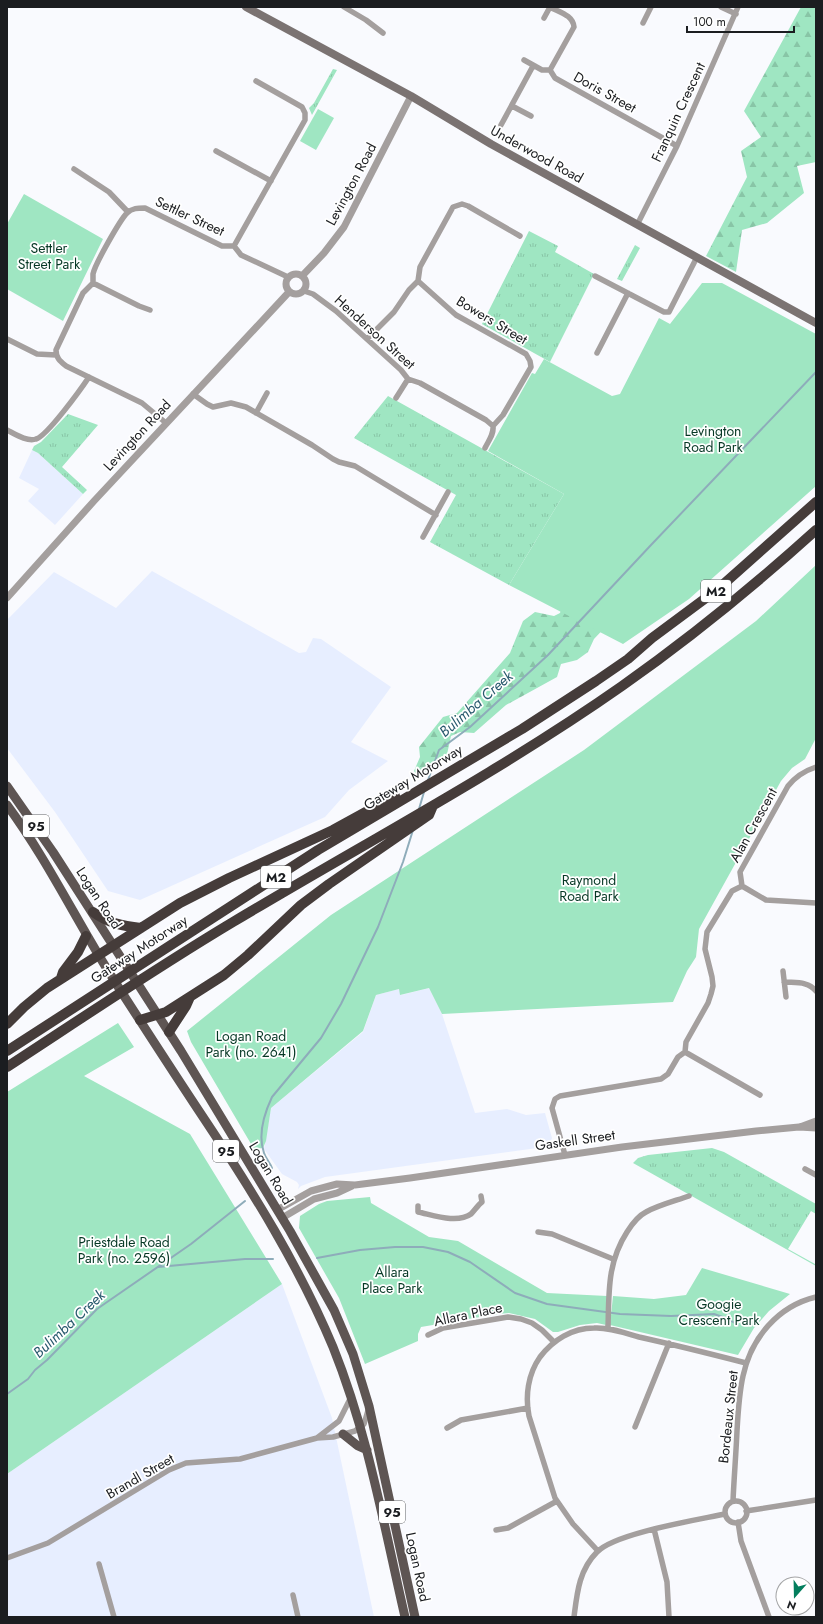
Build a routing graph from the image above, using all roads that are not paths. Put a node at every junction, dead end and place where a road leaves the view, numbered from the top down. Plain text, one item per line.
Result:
1 (246, 7) edge
2 (344, 7) edge
3 (550, 7) edge
4 (651, 7) edge
5 (721, 7) edge
6 (738, 7) edge
7 (736, 14) junction
8 (544, 18) dead end
9 (643, 23) dead end
10 (383, 33) dead end
11 (524, 60) dead end
12 (533, 66) junction
13 (550, 70) junction
14 (256, 81) dead end
15 (411, 96) junction
16 (512, 106) junction
17 (530, 116) dead end
18 (501, 125) dead end
19 (677, 146) junction
20 (216, 151) dead end
21 (74, 169) dead end
22 (271, 181) junction
23 (128, 212) junction
24 (637, 225) junction
25 (520, 236) dead end
26 (234, 246) junction
27 (697, 257) junction
28 (302, 276) junction
29 (595, 276) dead end
30 (288, 278) junction
31 (418, 281) junction
32 (93, 283) junction
33 (304, 290) junction
34 (289, 292) junction
35 (628, 293) junction
36 (150, 310) dead end
37 (816, 323) edge
38 (7, 339) edge
39 (367, 339) junction
40 (597, 353) dead end
41 (56, 355) junction
42 (89, 377) junction
43 (408, 379) junction
44 (267, 393) dead end
45 (193, 394) junction
46 (396, 398) dead end
47 (256, 413) junction
48 (166, 423) junction
49 (493, 426) junction
50 (7, 430) edge
51 (485, 448) dead end
52 (448, 492) dead end
53 (816, 502) edge
54 (436, 514) junction
55 (816, 530) edge
56 (423, 537) dead end
57 (7, 598) edge
58 (816, 767) edge
59 (7, 786) edge
60 (408, 792) junction
61 (7, 805) edge
62 (406, 825) junction
63 (742, 886) junction
64 (816, 903) edge
65 (93, 912) junction
66 (141, 928) junction
67 (86, 936) junction
68 (114, 946) junction
69 (98, 956) junction
70 (783, 971) dead end
71 (60, 980) junction
72 (784, 982) junction
73 (816, 991) edge
74 (190, 997) junction
75 (786, 997) dead end
76 (158, 1015) junction
77 (140, 1020) junction
78 (7, 1024) edge
79 (169, 1032) junction
80 (7, 1051) edge
81 (684, 1052) junction
82 (7, 1067) edge
83 (760, 1095) dead end
84 (816, 1121) edge
85 (799, 1127) junction
86 (816, 1128) edge
87 (565, 1155) junction
88 (805, 1168) dead end
89 (816, 1175) edge
90 (355, 1185) junction
91 (268, 1194) junction
92 (481, 1196) dead end
93 (689, 1196) dead end
94 (288, 1203) junction
95 (418, 1206) dead end
96 (280, 1214) junction
97 (269, 1220) junction
98 (538, 1232) dead end
99 (613, 1259) junction
100 (816, 1297) edge
101 (608, 1329) junction
102 (428, 1335) dead end
103 (554, 1342) junction
104 (669, 1343) junction
105 (746, 1363) junction
106 (351, 1397) junction
107 (369, 1406) junction
108 (528, 1408) junction
109 (636, 1427) dead end
110 (361, 1428) junction
111 (447, 1428) dead end
112 (343, 1434) junction
113 (317, 1438) junction
114 (367, 1450) junction
115 (816, 1500) edge
116 (557, 1501) junction
117 (733, 1501) junction
118 (746, 1511) junction
119 (725, 1514) junction
120 (738, 1522) junction
121 (654, 1529) junction
122 (496, 1530) dead end
123 (598, 1551) junction
124 (7, 1558) edge
125 (99, 1564) dead end
126 (293, 1595) dead end
127 (114, 1617) edge
128 (298, 1617) edge
129 (405, 1617) edge
130 (415, 1617) edge
131 (574, 1617) edge
132 (669, 1617) edge
133 (769, 1617) edge

1 - 15 main road, Underwood Road
2 - 10 street
3 - 8 street
3 - 13 street
4 - 9 street
5 - 7 street
6 - 7 street, Franquin Crescent
7 - 19 street, Franquin Crescent
11 - 12 street, Doris Street
12 - 13 street, Doris Street
12 - 16 street
13 - 19 street, Doris Street
14 - 22 street
15 - 24 main road, Underwood Road
15 - 28 street, Levington Road
16 - 17 street
16 - 18 street
19 - 24 street, Franquin Crescent
20 - 22 street
21 - 23 street
22 - 26 street
23 - 26 street, Settler Street
23 - 32 street
24 - 27 main road, Underwood Road
25 - 31 street
26 - 30 street, Settler Street
27 - 35 street
27 - 37 main road, Underwood Road
28 - 30 street
28 - 33 street
29 - 35 street
30 - 34 street
31 - 39 street
31 - 49 street, Bowers Street
32 - 36 street
32 - 41 street
33 - 34 street
33 - 39 street, Henderson Street
34 - 45 street, Levington Road
35 - 40 street
38 - 41 street
39 - 43 street, Henderson Street
41 - 42 street
42 - 48 street
42 - 50 street
43 - 46 street
43 - 49 street, Henderson Street
44 - 47 street
45 - 47 street
45 - 48 street, Levington Road
47 - 54 street
48 - 57 street, Levington Road
49 - 51 street, Bowers Street
52 - 54 street
53 - 60 highway, Gateway Motorway / M2
54 - 56 street
55 - 62 highway, Gateway Motorway / M2
58 - 63 street, Alan Crescent
59 - 65 main road, Logan Road / 95
60 - 66 highway
60 - 80 highway, Gateway Motorway / M2
61 - 67 main road, Logan Road / 95
62 - 74 highway
62 - 82 highway, Gateway Motorway / M2
63 - 64 street
63 - 81 street, Alan Crescent
65 - 66 highway
65 - 68 main road, Logan Road / 95
66 - 68 highway
67 - 69 main road, Logan Road / 95
67 - 71 highway
68 - 69 highway
68 - 76 main road, Logan Road / 95
69 - 71 highway
69 - 77 main road, Logan Road / 95
70 - 72 street
71 - 78 highway
72 - 73 street
72 - 75 street
74 - 76 highway
74 - 79 highway
76 - 77 highway
76 - 79 main road, Logan Road / 95
77 - 97 main road, Logan Road / 95
79 - 91 main road, Logan Road / 95
81 - 83 street
81 - 87 street, Alan Crescent
84 - 85 street, Gaskell Street
85 - 86 street, Gaskell Street
85 - 87 street, Gaskell Street
87 - 90 street, Gaskell Street
88 - 89 street
90 - 94 street, Gaskell Street
90 - 96 street, Gaskell Street
91 - 94 street
91 - 96 main road, Logan Road / 95
92 - 95 street
93 - 99 street
94 - 96 street, Gaskell Street
96 - 97 main road, Gaskell Street
96 - 107 main road, Logan Road / 95
97 - 106 main road, Logan Road / 95
98 - 99 street
99 - 101 street
100 - 105 street, Bordeaux Street
101 - 103 street
101 - 104 street
102 - 103 street, Allara Place
103 - 108 street
104 - 105 street
104 - 109 street
105 - 117 street, Bordeaux Street
106 - 110 main road, Logan Road / 95
106 - 113 street, Brandl Street
107 - 110 street
107 - 130 main road, Logan Road / 95
108 - 111 street
108 - 116 street
110 - 112 street, Brandl Street
110 - 114 main road, Logan Road / 95
112 - 113 street, Brandl Street
112 - 114 main road
113 - 124 street, Brandl Street
114 - 129 main road, Logan Road / 95
115 - 118 street
116 - 122 street
116 - 123 street
117 - 118 street
117 - 119 street
118 - 120 street
119 - 120 street
119 - 121 street
120 - 133 street
121 - 123 street
121 - 132 street
123 - 131 street
125 - 127 street
126 - 128 street

